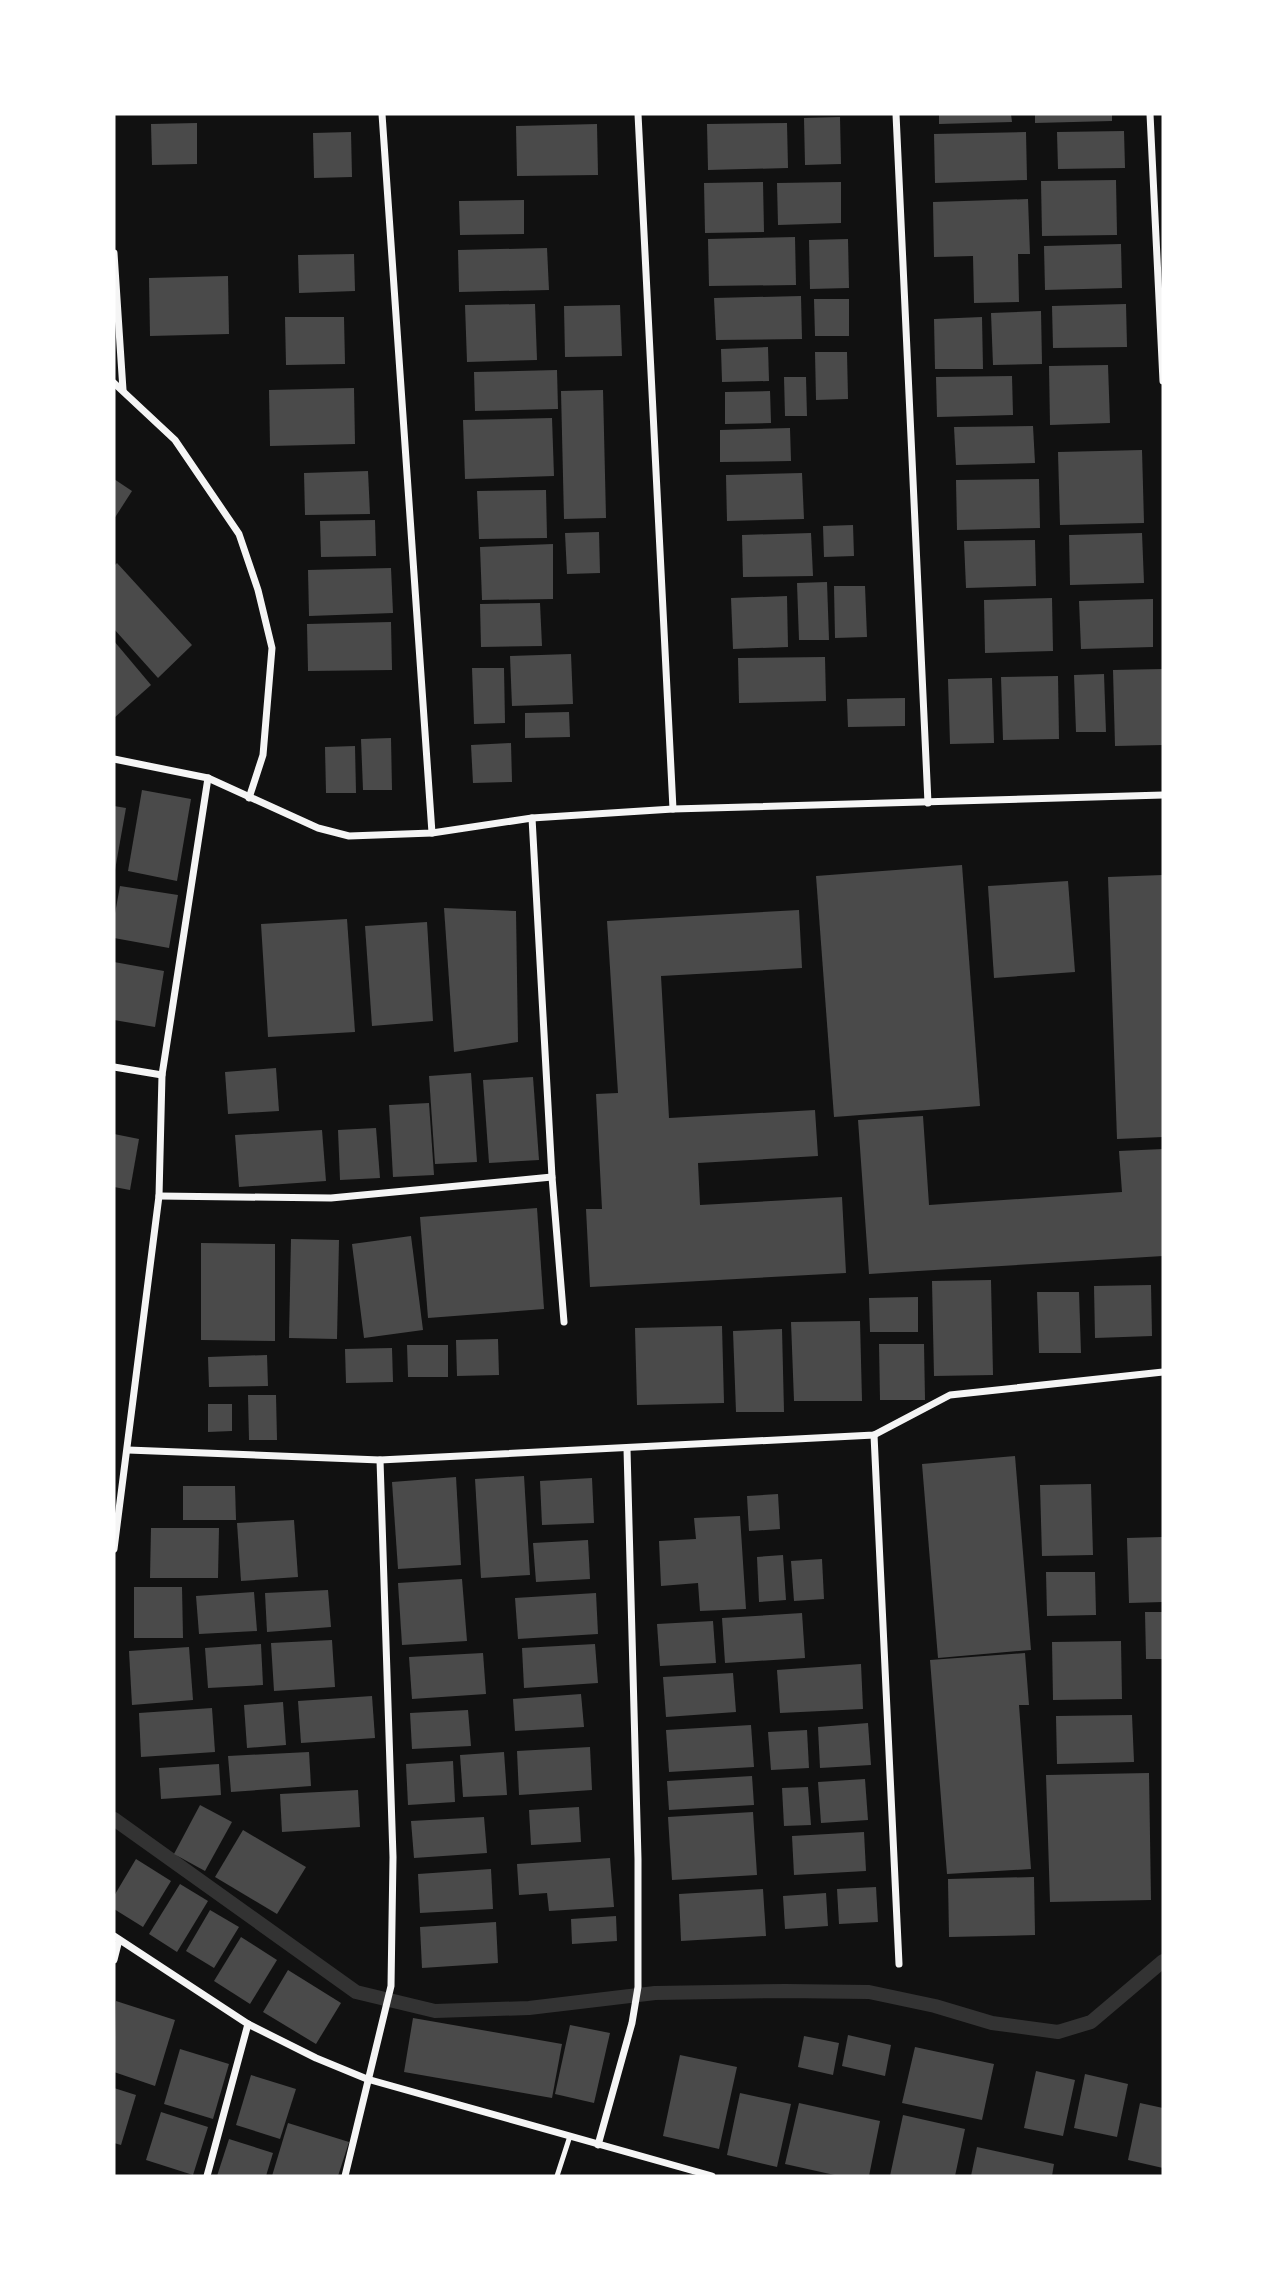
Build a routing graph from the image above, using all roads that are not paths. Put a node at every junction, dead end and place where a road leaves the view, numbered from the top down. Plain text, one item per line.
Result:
1 (382, 114) edge
2 (638, 114) edge
3 (896, 114) edge
4 (1150, 114) edge
5 (114, 253) edge
6 (1163, 381) edge
7 (114, 383) edge
8 (123, 390) junction
9 (114, 759) edge
10 (208, 778) junction
11 (1163, 795) edge
12 (250, 797) junction
13 (928, 803) junction
14 (673, 809) junction
15 (531, 818) junction
16 (432, 833) junction
17 (114, 1067) edge
18 (162, 1075) junction
19 (552, 1177) junction
20 (159, 1196) junction
21 (564, 1322) dead end
22 (1163, 1372) edge
23 (874, 1435) junction
24 (627, 1449) junction
25 (128, 1450) junction
26 (380, 1460) junction
27 (114, 1549) edge
28 (117, 1938) edge
29 (114, 1960) edge
30 (899, 1964) dead end
31 (248, 2024) junction
32 (367, 2079) junction
33 (570, 2136) junction
34 (598, 2145) junction
35 (207, 2176) edge
36 (345, 2176) edge
37 (557, 2176) edge
38 (712, 2176) edge

1 - 16 street
2 - 14 street
3 - 13 street
4 - 6 street
5 - 8 street
7 - 8 street
8 - 12 street
9 - 10 street
10 - 12 street
10 - 18 street
11 - 13 street
12 - 16 street
13 - 14 street
14 - 15 street
15 - 16 street
15 - 19 street
17 - 18 street
18 - 20 street
19 - 20 street
19 - 21 street
20 - 25 street
22 - 23 street
23 - 24 street
23 - 30 street
24 - 26 street
24 - 34 street
25 - 26 street
25 - 27 street
26 - 32 street
28 - 29 street
28 - 31 street
31 - 32 street
31 - 35 street
32 - 33 street
32 - 36 street
33 - 34 street
33 - 37 lane
34 - 38 street

